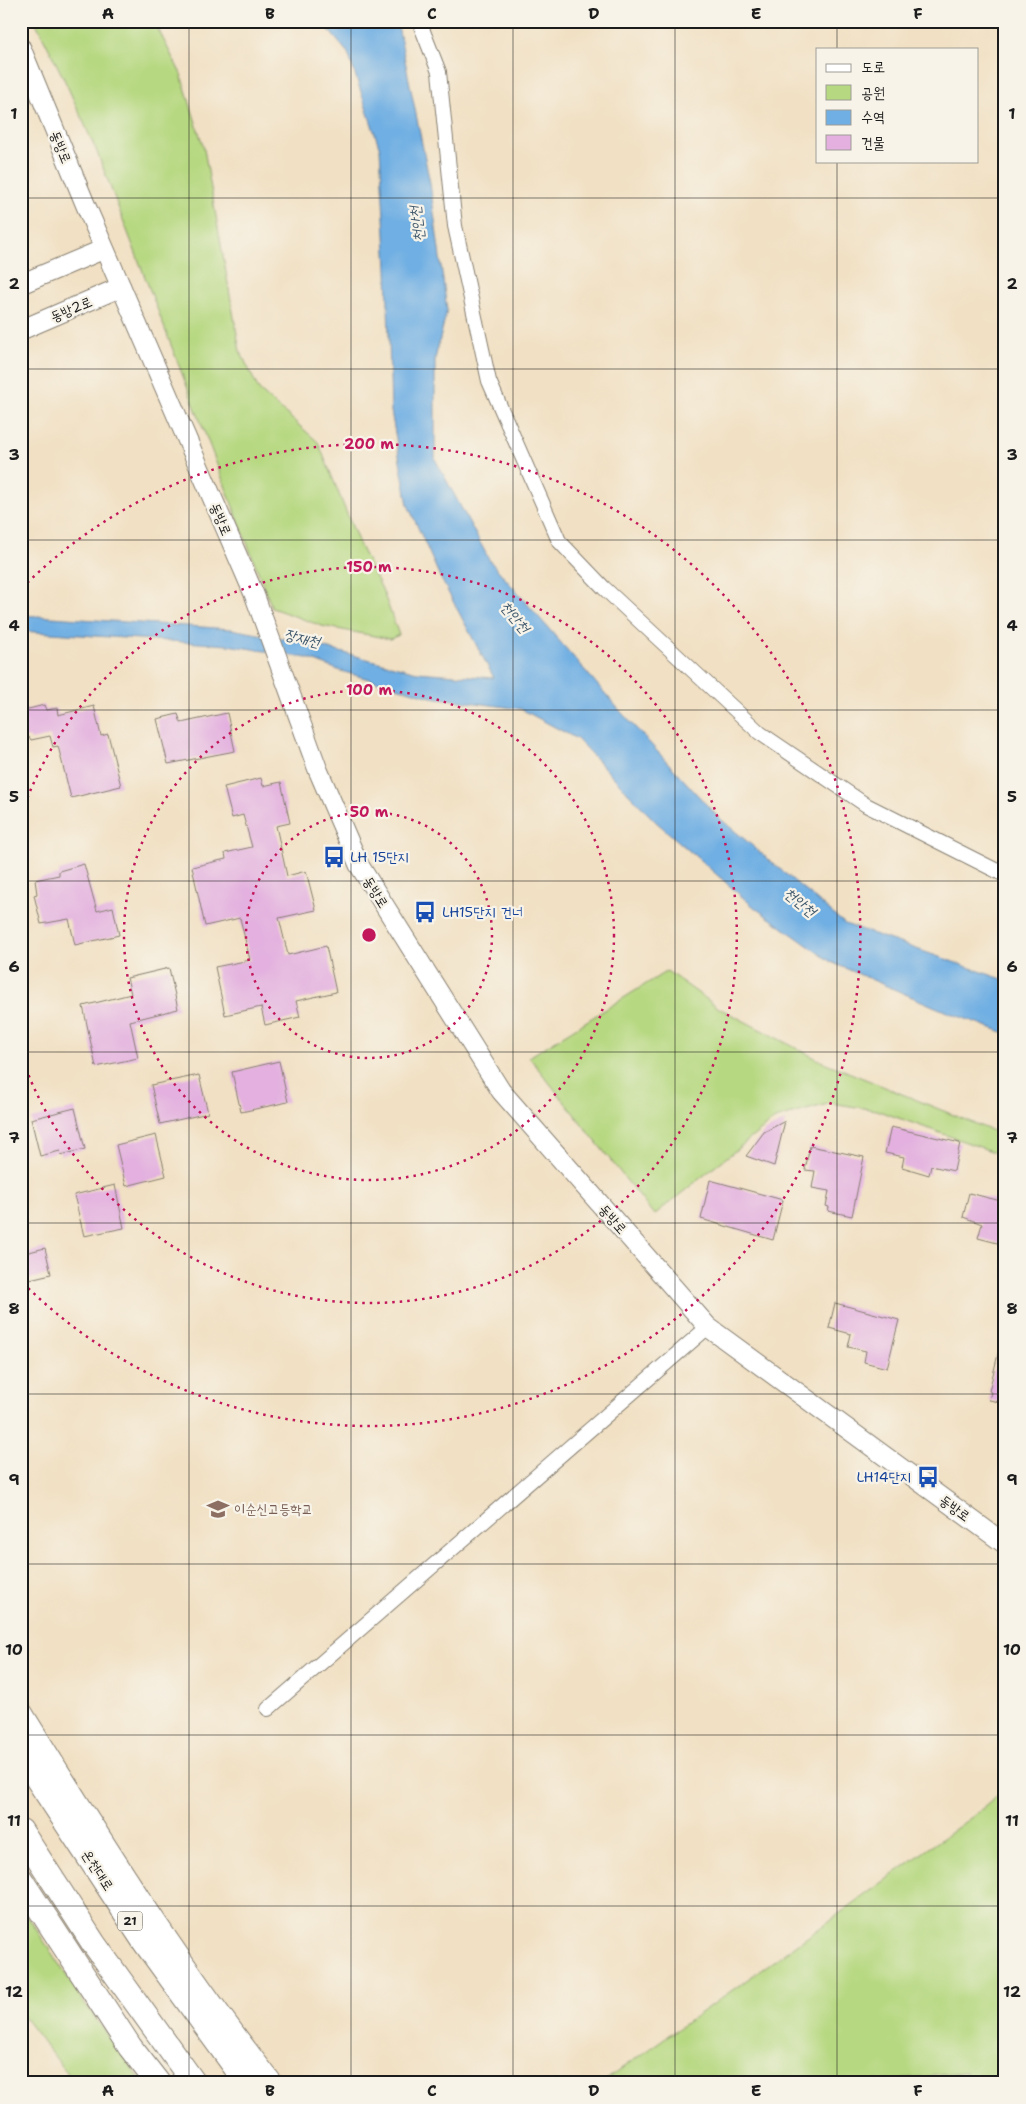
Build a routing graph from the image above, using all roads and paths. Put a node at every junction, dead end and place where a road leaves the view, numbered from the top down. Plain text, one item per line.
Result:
1 (419, 21) edge
2 (21, 48) edge
3 (104, 249) junction
4 (21, 284) edge
5 (121, 287) junction
6 (21, 330) edge
7 (1005, 874) edge
8 (708, 1327) junction
9 (1005, 1544) edge
10 (268, 1709) dead end
11 (21, 1714) edge
12 (21, 1754) edge
13 (21, 1831) edge
14 (21, 1880) edge
15 (158, 2083) edge
16 (194, 2083) edge
17 (247, 2083) edge
18 (270, 2083) edge

1 - 7 street
2 - 3 street, 동방로
3 - 4 street
3 - 5 street, 동방로
5 - 6 street, 동방2로
5 - 8 street, 동방로
8 - 9 street, 동방로
8 - 10 street
11 - 18 highway
12 - 17 highway, 온천대로 / 21
13 - 16 highway
14 - 15 highway

